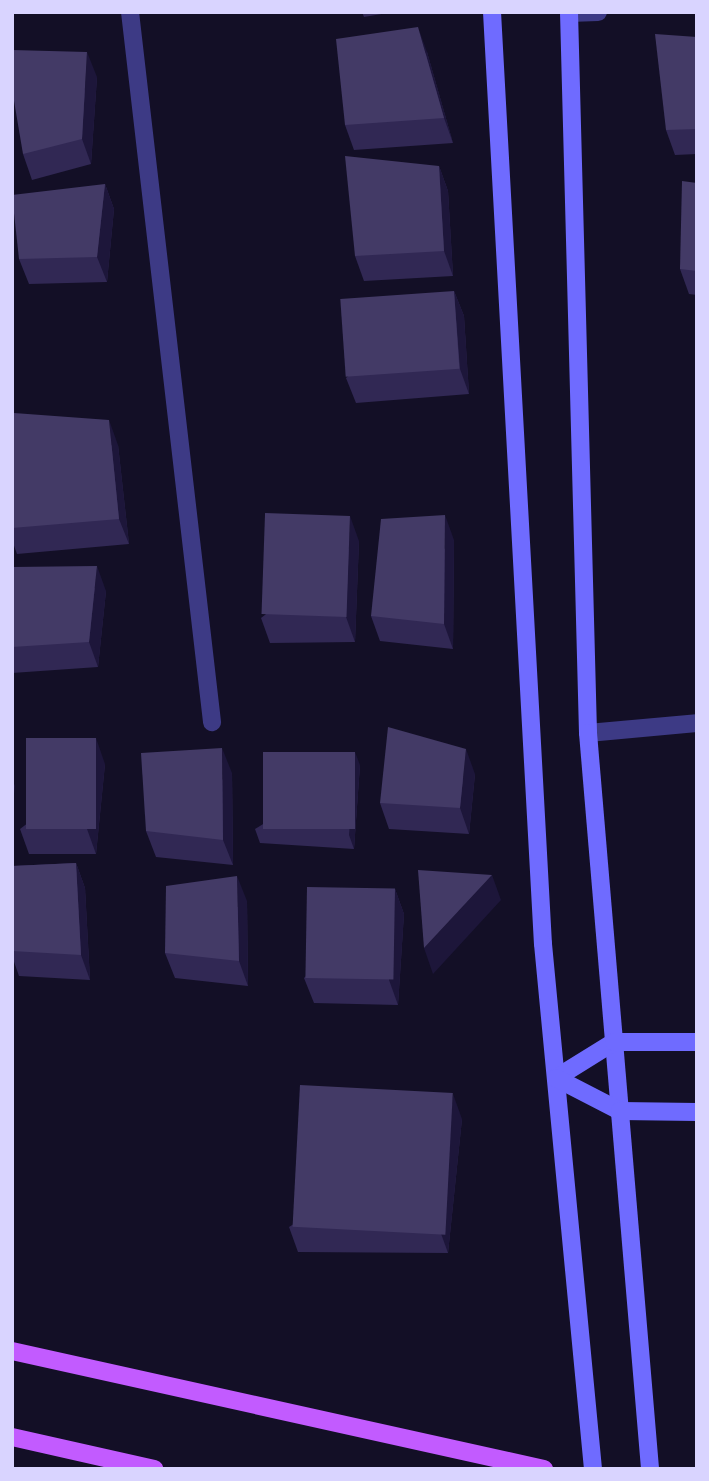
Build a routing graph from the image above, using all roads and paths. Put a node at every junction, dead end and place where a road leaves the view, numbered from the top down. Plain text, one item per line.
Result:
1 (130, 12) edge
2 (492, 12) edge
3 (598, 12) edge
4 (569, 13) edge
5 (212, 722) dead end
6 (697, 723) edge
7 (588, 733) junction
8 (614, 1042) junction
9 (697, 1042) edge
10 (556, 1078) junction
11 (620, 1111) junction
12 (697, 1112) edge
13 (12, 1351) edge
14 (12, 1437) edge
15 (154, 1469) edge
16 (544, 1469) edge
17 (593, 1469) edge
18 (650, 1469) edge

1 - 5 street
2 - 10 street
3 - 4 street
4 - 7 street
6 - 7 street
7 - 8 street
8 - 9 street
8 - 10 street
8 - 11 street
10 - 11 street
10 - 17 street
11 - 12 street
11 - 18 street
13 - 16 main road
14 - 15 main road

